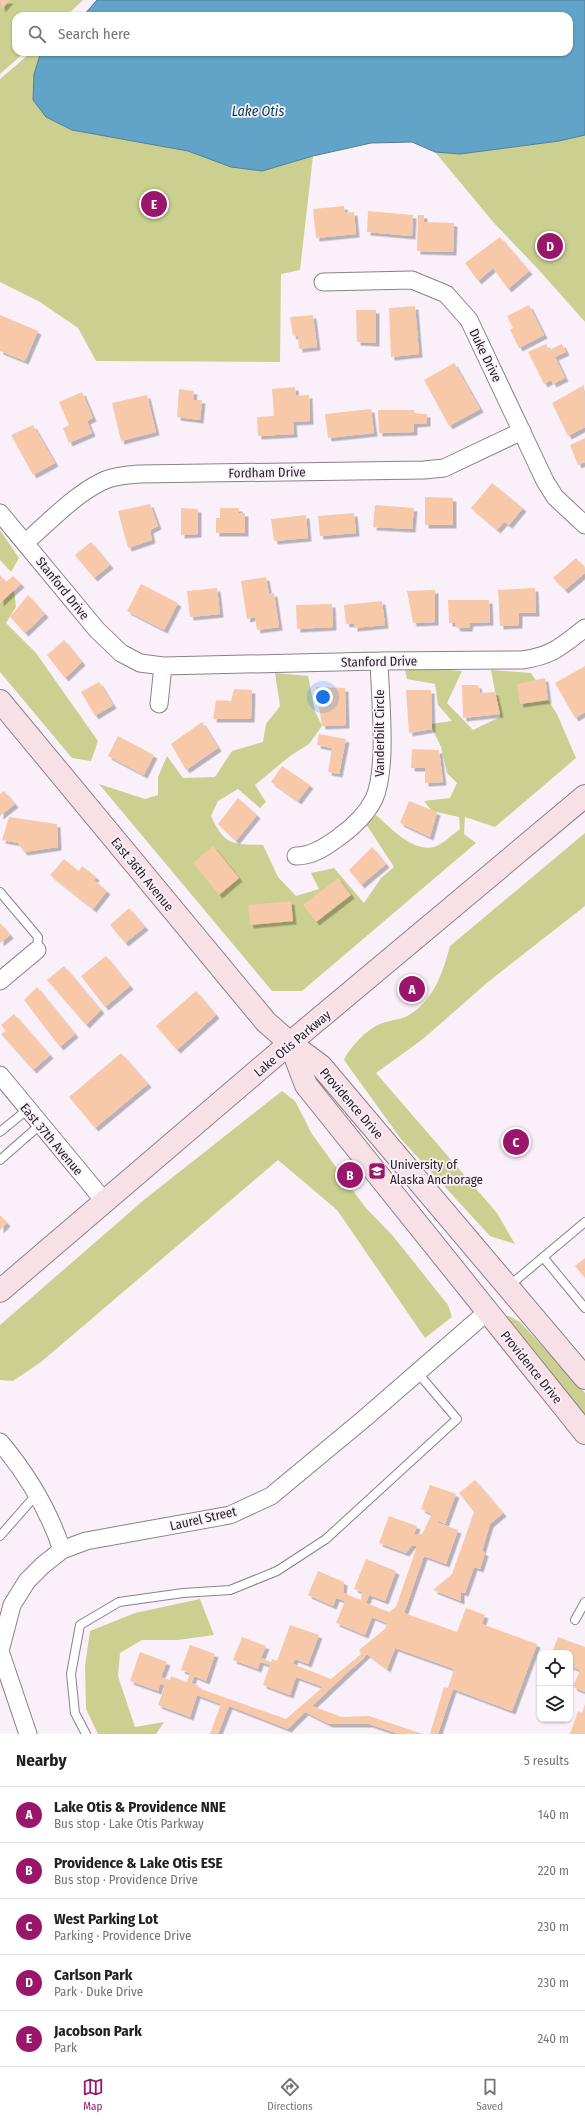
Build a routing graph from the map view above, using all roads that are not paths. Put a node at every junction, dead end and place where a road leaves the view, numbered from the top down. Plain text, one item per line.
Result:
1 (323, 282) dead end
2 (522, 431) junction
3 (0, 513) edge
4 (585, 525) edge
5 (26, 542) junction
6 (585, 628) edge
7 (379, 660) junction
8 (163, 666) junction
9 (0, 701) edge
10 (159, 704) dead end
11 (585, 796) edge
12 (296, 856) dead end
13 (0, 892) edge
14 (37, 950) joint
15 (0, 981) edge
16 (290, 1044) junction
17 (0, 1075) edge
18 (28, 1109) junction
19 (41, 1124) junction
20 (0, 1132) edge
21 (0, 1160) edge
22 (105, 1202) junction
23 (585, 1222) edge
24 (543, 1257) junction
25 (508, 1286) junction
26 (1, 1287) edge
27 (585, 1308) edge
28 (487, 1312) junction
29 (560, 1348) junction
30 (417, 1372) junction
31 (585, 1378) edge
32 (585, 1433) edge
33 (0, 1442) edge
34 (36, 1495) junction
35 (0, 1536) edge
36 (62, 1550) junction
37 (585, 1602) edge
38 (576, 1620) dead end
39 (0, 1651) edge
40 (28, 1734) edge
41 (86, 1734) edge

1 - 2 street, Duke Drive
2 - 4 street, Duke Drive
2 - 5 street, Fordham Drive
3 - 5 street, Stanford Drive
5 - 8 street, Stanford Drive
6 - 7 street, Stanford Drive
7 - 8 street, Stanford Drive
7 - 12 street, Vanderbilt Circle
8 - 10 street
9 - 16 main road, East 36th Avenue
11 - 16 main road, Lake Otis Parkway
13 - 14 lane
14 - 15 street
16 - 22 main road, Lake Otis Parkway
16 - 25 main road, Providence Drive
16 - 28 main road, Providence Drive
17 - 18 street, East 37th Avenue
18 - 19 street, East 37th Avenue
18 - 20 lane
19 - 21 lane
19 - 22 street, East 37th Avenue
22 - 26 main road, Lake Otis Parkway
23 - 24 lane
24 - 25 lane
24 - 27 lane
25 - 29 main road, Providence Drive
28 - 29 main road
28 - 30 street, Laurel Street
28 - 32 main road, Providence Drive
29 - 31 main road, Providence Drive
30 - 36 street, Laurel Street
30 - 41 lane
33 - 34 street
34 - 35 lane
34 - 36 street
36 - 39 street, Laurel Street
37 - 38 lane
39 - 40 street, Laurel Street

